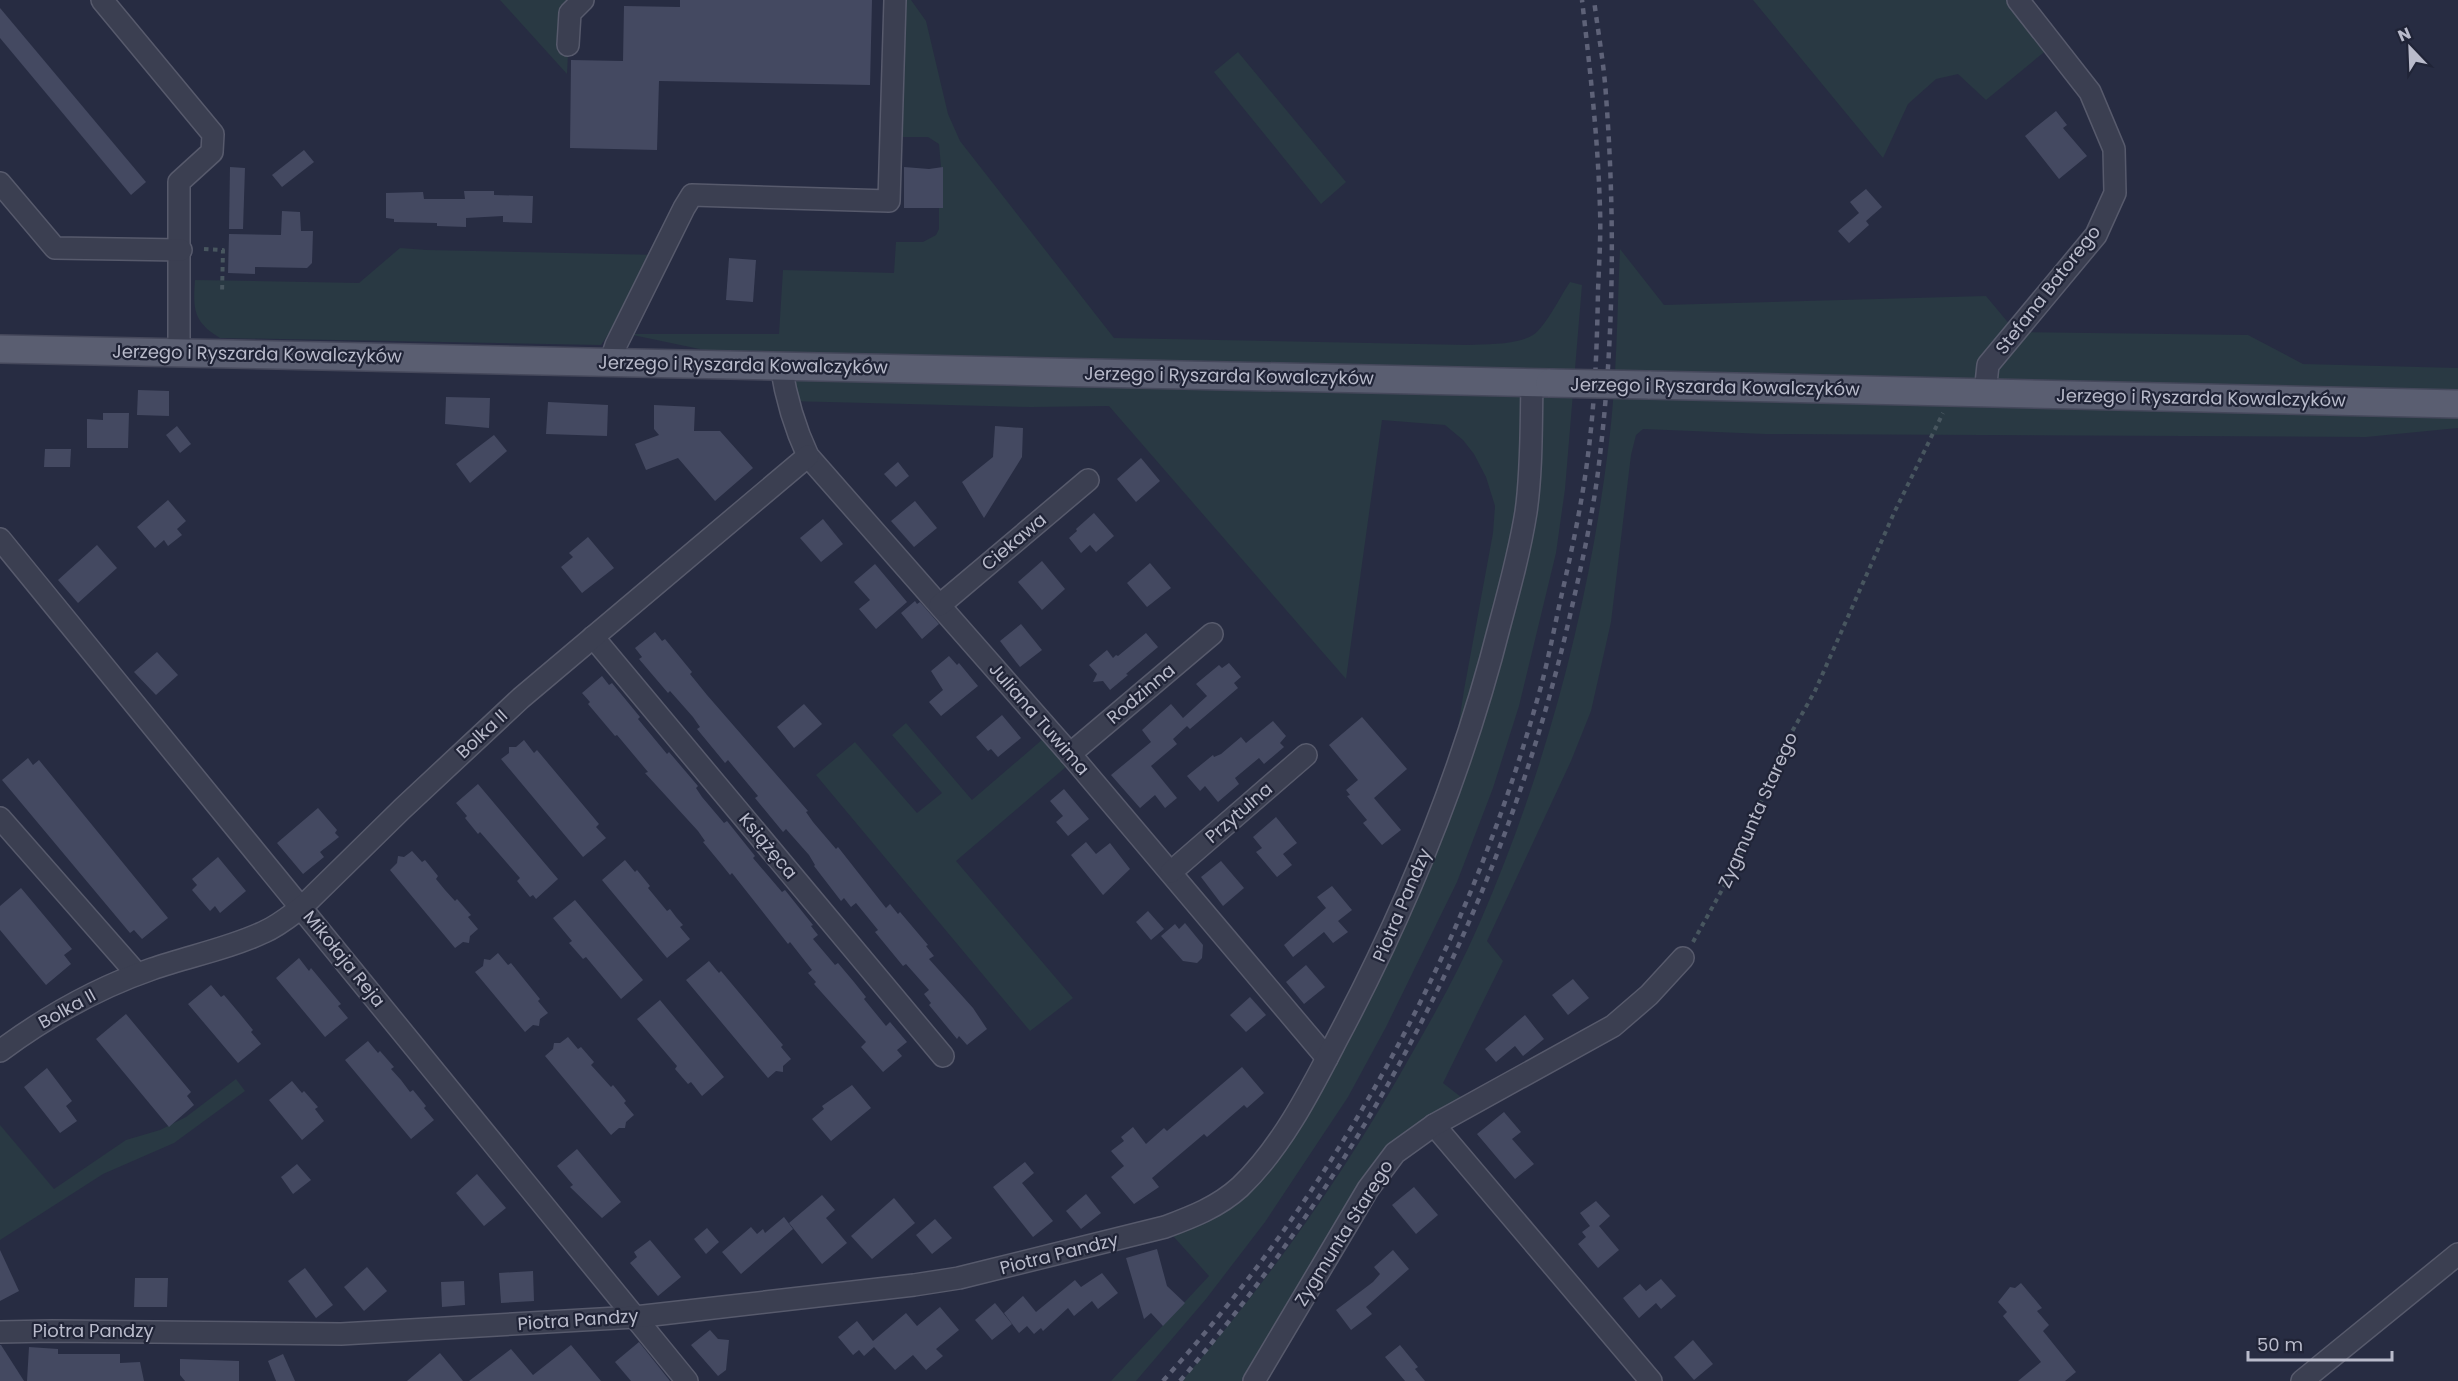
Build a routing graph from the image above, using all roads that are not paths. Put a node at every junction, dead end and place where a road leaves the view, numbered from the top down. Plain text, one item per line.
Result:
1 (102, 0) edge
2 (583, 0) edge
3 (895, 0) edge
4 (2018, 0) edge
5 (568, 45) dead end
6 (0, 183) edge
7 (181, 250) junction
8 (0, 349) edge
9 (179, 352) junction
10 (610, 363) junction
11 (781, 366) junction
12 (1541, 383) junction
13 (1985, 393) junction
14 (2458, 404) edge
15 (808, 456) junction
16 (1088, 480) dead end
17 (0, 539) edge
18 (940, 605) junction
19 (1212, 634) dead end
20 (593, 637) junction
21 (1070, 754) junction
22 (1306, 754) dead end
23 (0, 818) edge
24 (1171, 872) junction
25 (302, 907) junction
26 (1683, 958) road end
27 (137, 974) junction
28 (0, 1052) edge
29 (943, 1056) dead end
30 (1327, 1058) junction
31 (1434, 1125) junction
32 (2458, 1254) edge
33 (635, 1317) junction
34 (0, 1332) edge
35 (687, 1381) edge
36 (1254, 1381) edge
37 (1651, 1381) edge
38 (2302, 1381) edge

1 - 7 street
2 - 5 street
3 - 10 street
4 - 13 street, Stefana Batorego
6 - 7 street
7 - 9 street
8 - 9 main road, Jerzego i Ryszarda Kowalczyków
9 - 10 main road, Jerzego i Ryszarda Kowalczyków
10 - 11 main road, Jerzego i Ryszarda Kowalczyków
11 - 12 main road, Jerzego i Ryszarda Kowalczyków
11 - 15 street, Juliana Tuwima
12 - 13 main road, Jerzego i Ryszarda Kowalczyków, bridge
12 - 30 street, Piotra Pandzy
13 - 14 main road, Jerzego i Ryszarda Kowalczyków
15 - 18 street, Juliana Tuwima
15 - 20 street, Bolka II
16 - 18 street, Ciekawa
17 - 25 street, Mikołaja Reja
18 - 21 street, Juliana Tuwima
19 - 21 street, Rodzinna
20 - 25 street, Bolka II
20 - 29 street, Książęca
21 - 24 street, Juliana Tuwima
22 - 24 street, Przytulna
23 - 27 street
24 - 30 street, Juliana Tuwima
25 - 27 street, Bolka II
25 - 33 street, Mikołaja Reja
26 - 31 street, Zygmunta Starego
27 - 28 street, Bolka II
30 - 33 street, Piotra Pandzy
31 - 36 street, Zygmunta Starego
31 - 37 street
32 - 38 street
33 - 34 street, Piotra Pandzy
33 - 35 street, Mikołaja Reja

